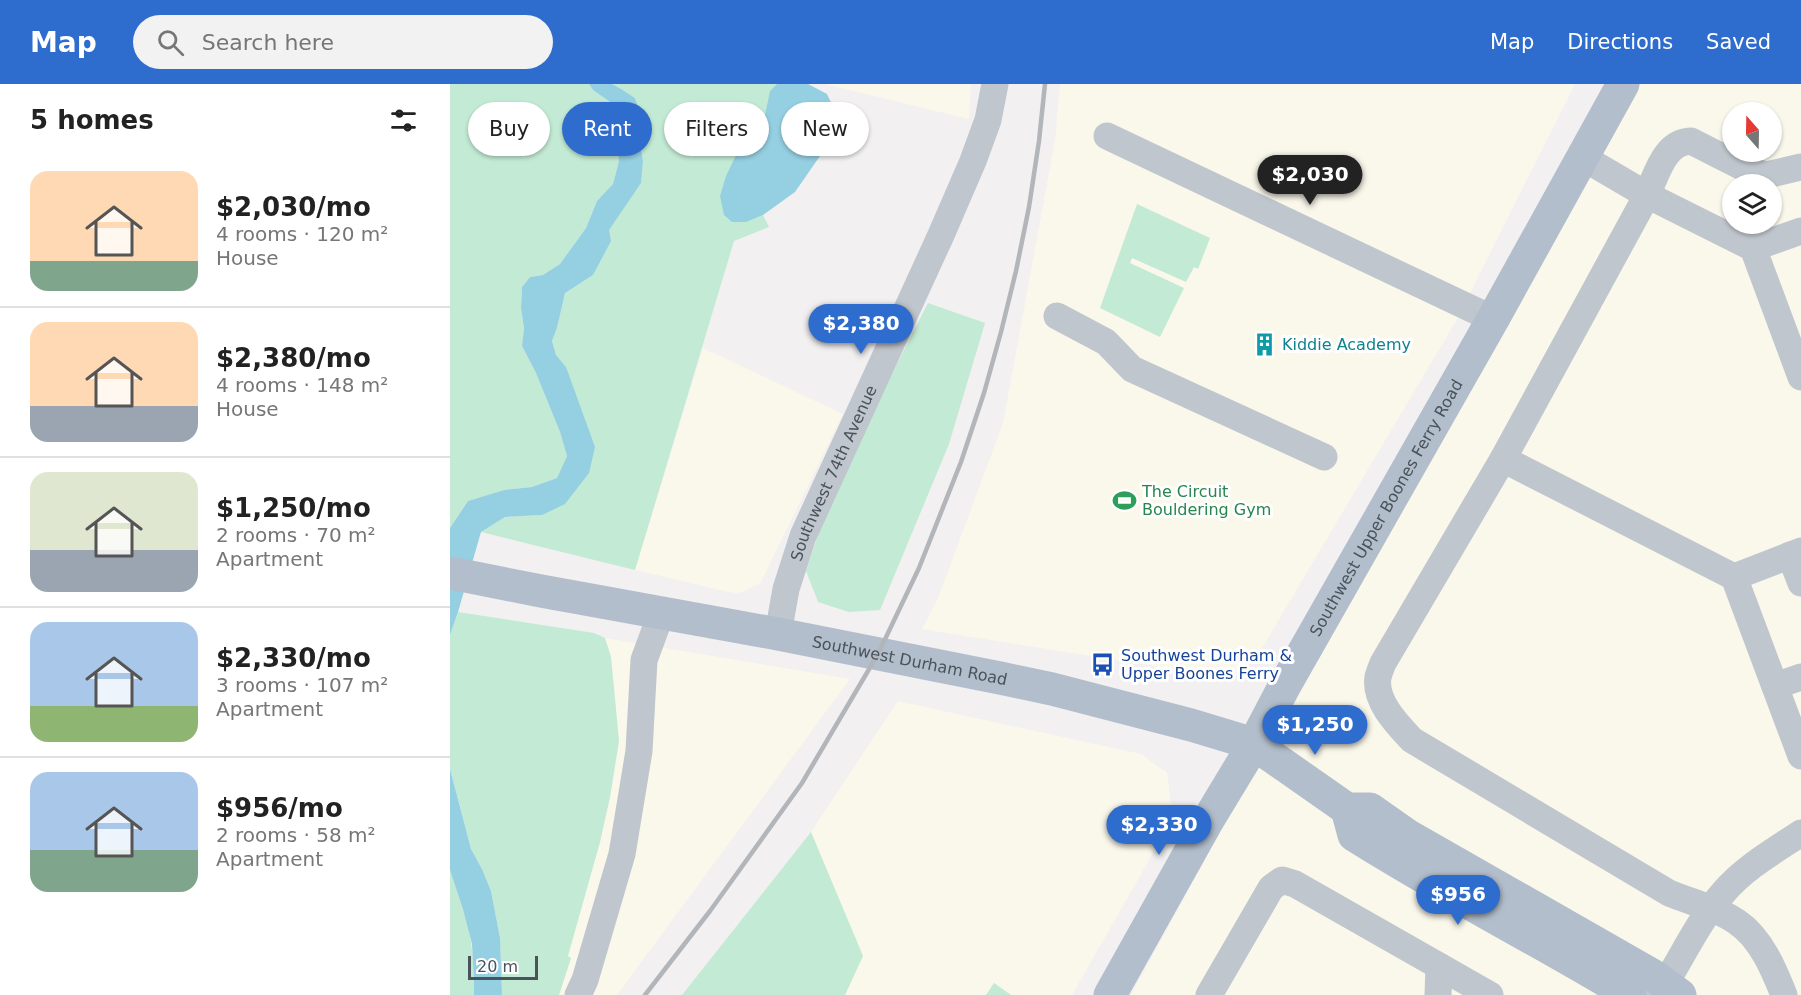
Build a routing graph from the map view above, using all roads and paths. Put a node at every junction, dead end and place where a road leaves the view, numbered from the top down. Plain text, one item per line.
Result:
1 (995, 84) edge
2 (1623, 84) edge
3 (1107, 135) dead end
4 (1582, 157) junction
5 (1801, 167) edge
6 (1647, 195) junction
7 (1801, 231) edge
8 (1753, 248) junction
9 (1057, 316) dead end
10 (1493, 319) junction
11 (1801, 377) edge
12 (1324, 457) dead end
13 (1503, 459) junction
14 (1796, 553) edge
15 (450, 573) edge
16 (1734, 577) junction
17 (1801, 583) edge
18 (661, 614) junction
19 (778, 634) junction
20 (1801, 677) edge
21 (1775, 686) junction
22 (1254, 744) junction
23 (1801, 756) edge
24 (1347, 809) junction
25 (1801, 833) edge
26 (1711, 909) junction
27 (1438, 966) junction
28 (1667, 991) edge
29 (578, 995) edge
30 (1110, 995) edge
31 (1209, 995) edge
32 (1437, 995) edge
33 (1490, 995) edge
34 (1630, 995) edge
35 (1784, 995) edge

1 - 19 street, Southwest 74th Avenue
2 - 4 main road, Southwest Upper Boones Ferry Road
3 - 10 street
4 - 6 street
4 - 10 main road, Southwest Upper Boones Ferry Road
5 - 6 street
6 - 8 street
6 - 13 street
7 - 8 street
8 - 11 street
9 - 12 street
10 - 22 main road, Southwest Upper Boones Ferry Road
13 - 16 street
13 - 26 street
14 - 16 street
14 - 17 street
15 - 18 main road, Southwest Durham Road
16 - 21 street
18 - 19 main road, Southwest Durham Road
18 - 29 street
19 - 22 main road, Southwest Durham Road
20 - 21 street
21 - 23 street
22 - 24 main road, Southwest Durham Road
22 - 30 main road, Southwest Upper Boones Ferry Road
24 - 28 main road, Southwest Durham Road
24 - 34 main road
25 - 26 street
26 - 28 street
26 - 35 street
27 - 31 street
27 - 32 street
27 - 33 street

